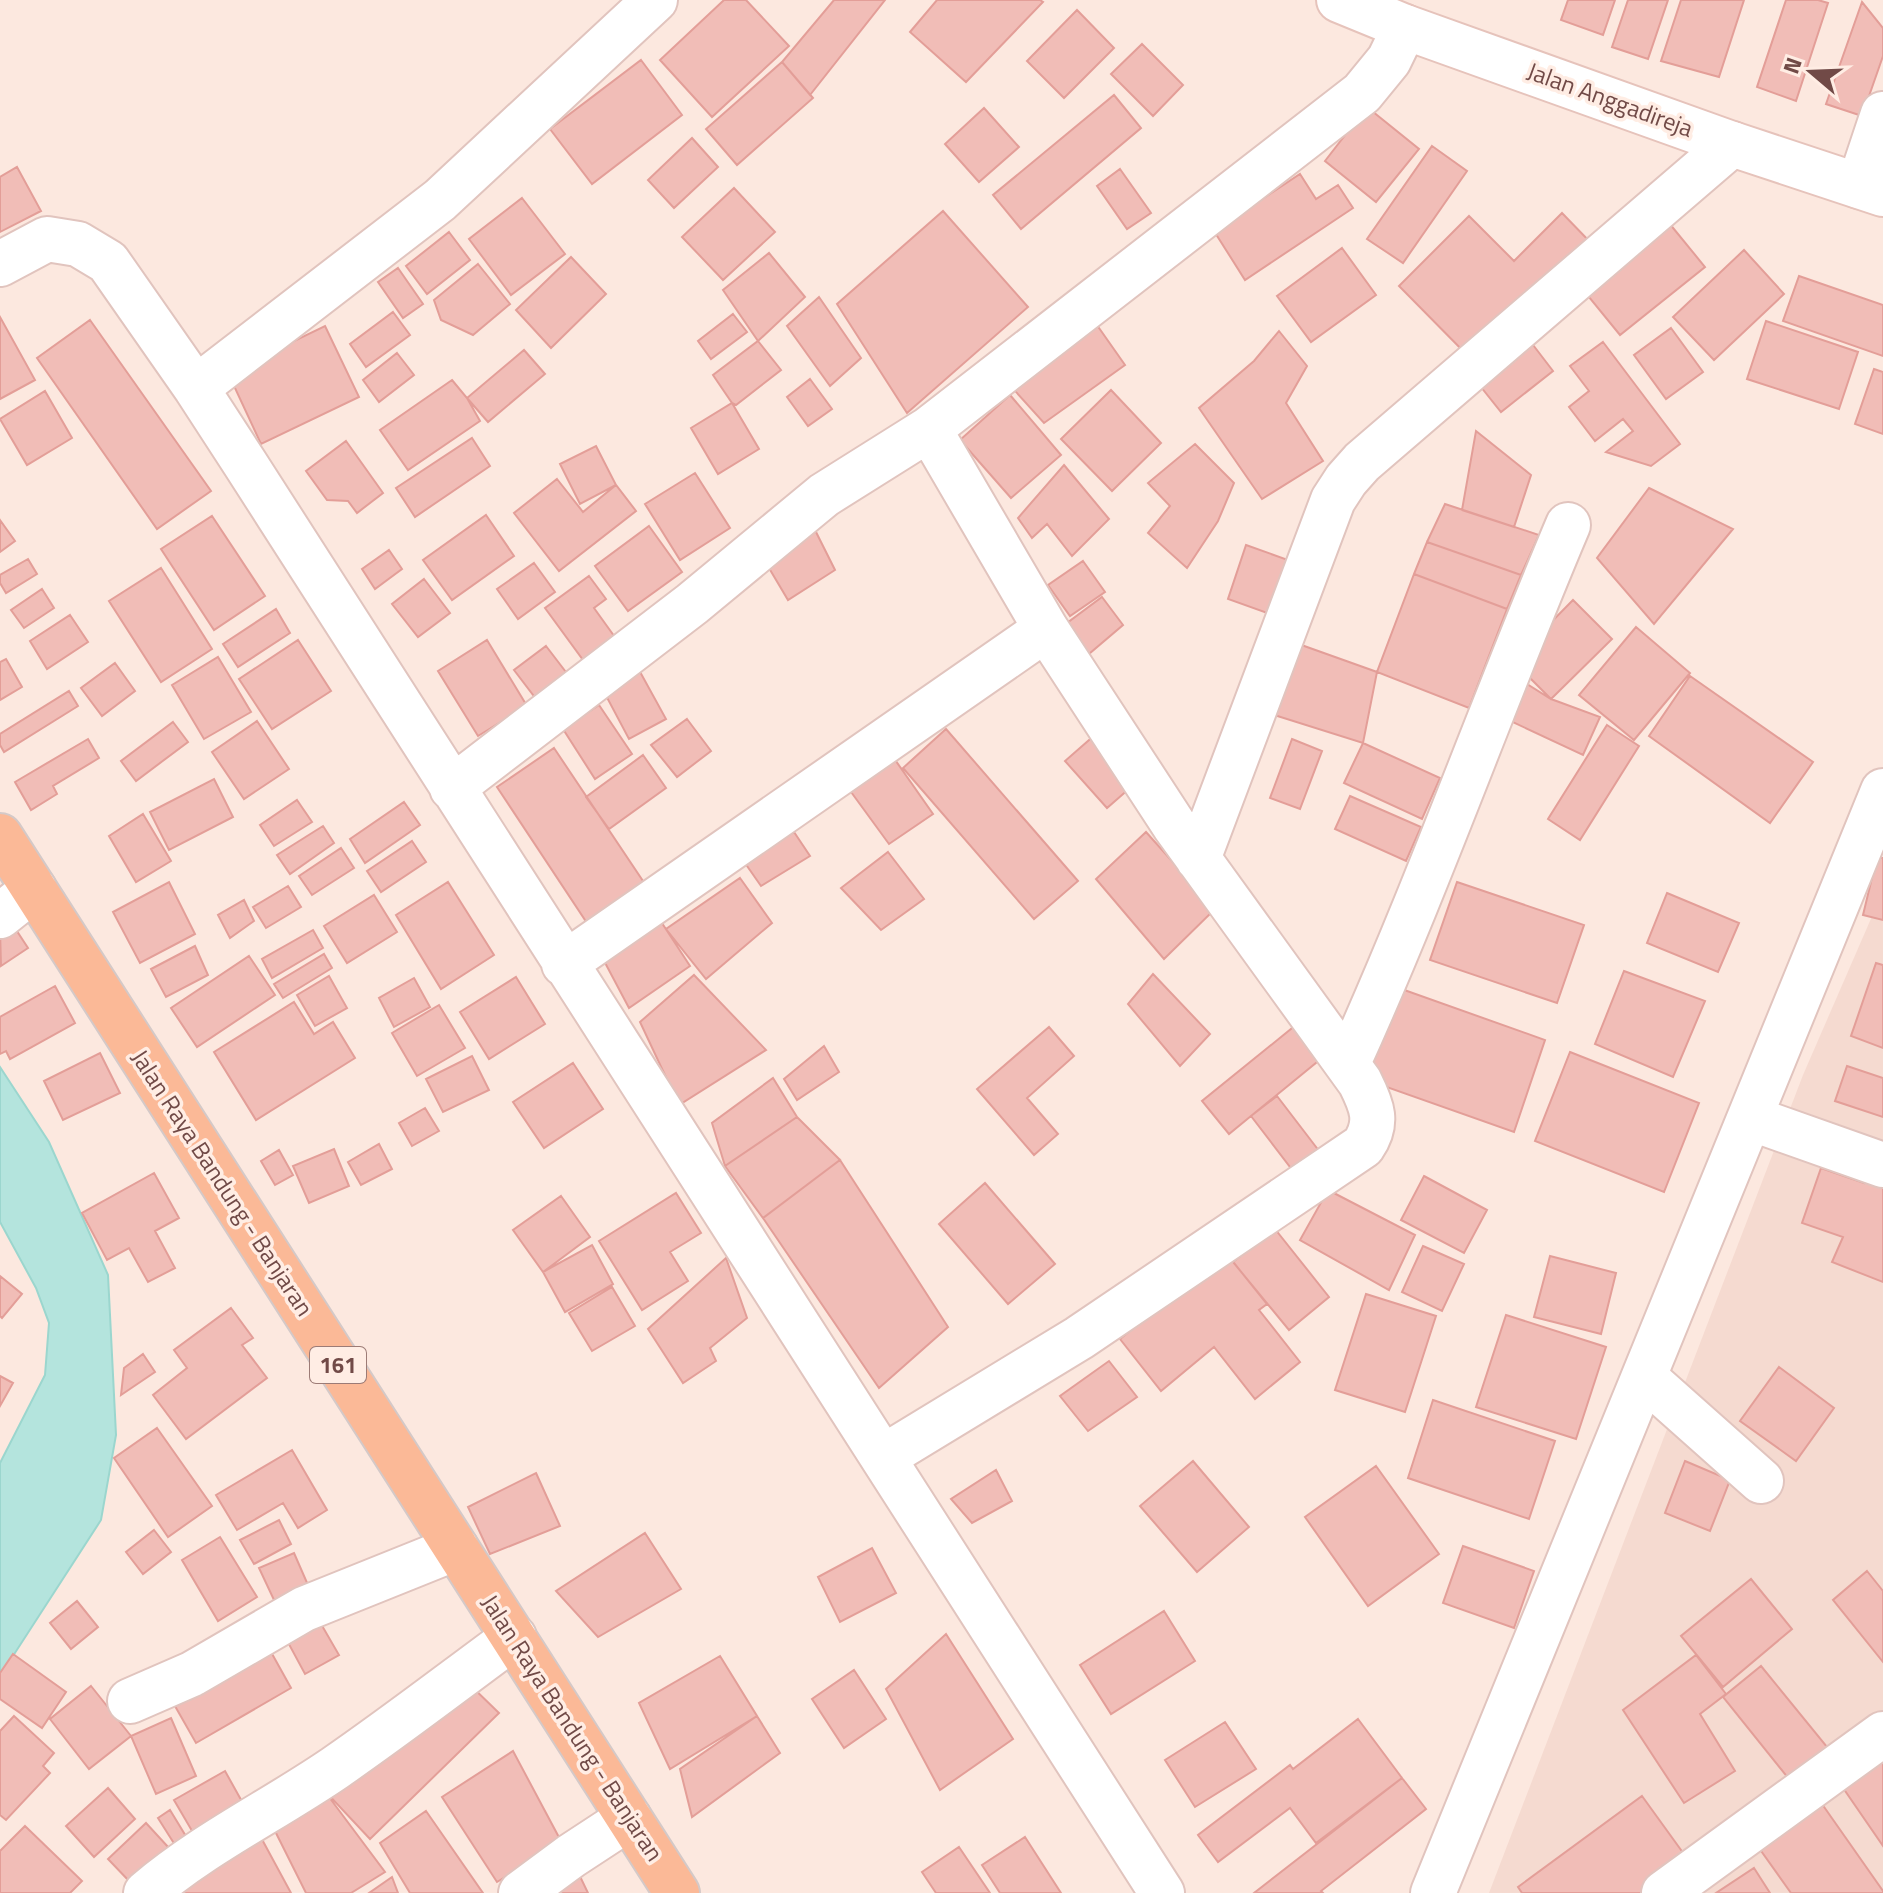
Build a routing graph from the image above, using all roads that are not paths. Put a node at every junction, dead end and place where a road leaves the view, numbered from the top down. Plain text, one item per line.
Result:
1 (655, 0) edge
2 (1339, 0) edge
3 (1405, 27) junction
4 (1883, 114) edge
5 (1732, 144) junction
6 (1871, 190) edge
7 (0, 264) edge
8 (196, 388) junction
9 (929, 429) junction
10 (1568, 525) dead end
11 (1046, 629) junction
12 (452, 788) junction
13 (1883, 791) edge
14 (0, 836) edge
15 (1198, 859) junction
16 (34, 889) junction
17 (0, 916) edge
18 (564, 964) junction
19 (1348, 1063) junction
20 (1750, 1118) junction
21 (1883, 1165) edge
22 (1644, 1377) junction
23 (885, 1456) junction
24 (1761, 1481) dead end
25 (456, 1548) junction
26 (514, 1637) junction
27 (130, 1701) dead end
28 (1883, 1734) edge
29 (629, 1818) junction
30 (146, 1893) edge
31 (521, 1893) edge
32 (677, 1893) edge
33 (1162, 1893) edge
34 (1433, 1893) edge
35 (1664, 1893) edge

1 - 8 street
2 - 3 street, Jalan Anggadireja
3 - 5 street, Jalan Anggadireja
3 - 9 street
4 - 6 street
5 - 6 street, Jalan Anggadireja
5 - 15 street
7 - 8 street
8 - 12 street
9 - 11 street
9 - 12 street
10 - 19 street
11 - 15 street
11 - 18 street
12 - 18 street
13 - 20 street
14 - 16 main road, Jalan Raya Bandung - Banjaran / 161
15 - 19 street
16 - 17 street
16 - 25 main road, Jalan Raya Bandung - Banjaran / 161
18 - 23 street
19 - 23 street
20 - 21 street
20 - 22 street
22 - 24 street
22 - 34 street
23 - 33 street
25 - 26 main road, Jalan Raya Bandung - Banjaran / 161
25 - 27 street
26 - 29 main road, Jalan Raya Bandung - Banjaran / 161
26 - 30 street
28 - 35 street
29 - 31 street
29 - 32 main road, Jalan Raya Bandung - Banjaran / 161

